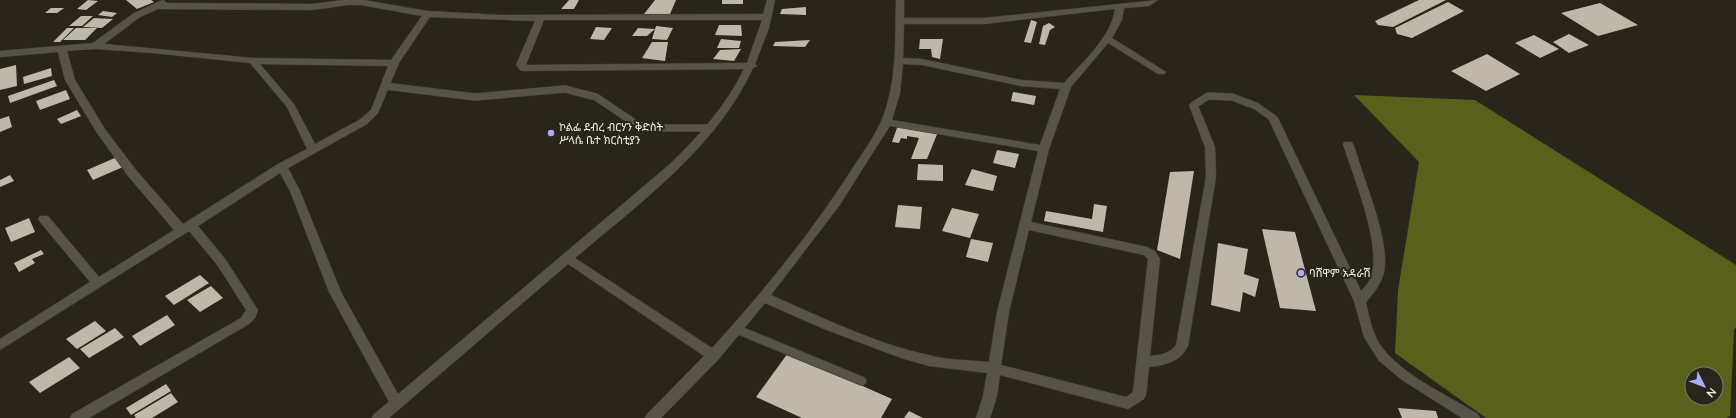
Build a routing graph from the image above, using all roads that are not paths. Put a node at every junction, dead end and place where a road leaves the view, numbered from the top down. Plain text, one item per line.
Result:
1 (168, 0) edge
2 (771, 0) edge
3 (900, 0) edge
4 (1154, 0) edge
5 (349, 1) edge
6 (157, 6) junction
7 (1120, 6) junction
8 (427, 14) junction
9 (768, 17) junction
10 (540, 19) junction
11 (899, 21) junction
12 (1107, 39) junction
13 (95, 46) junction
14 (62, 49) junction
15 (0, 54) edge
16 (253, 61) junction
17 (900, 61) junction
18 (394, 63) junction
19 (752, 66) junction
20 (1161, 72) dead end
21 (386, 86) junction
22 (1066, 86) junction
23 (1194, 105) joint
24 (1273, 118) joint
25 (886, 122) junction
26 (711, 128) junction
27 (1348, 144) dead end
28 (312, 149) junction
29 (1044, 149) junction
30 (282, 167) junction
31 (44, 219) dead end
32 (1024, 225) junction
33 (186, 228) junction
34 (567, 258) junction
35 (97, 283) junction
36 (764, 298) junction
37 (1360, 301) junction
38 (736, 329) junction
39 (0, 345) edge
40 (714, 356) junction
41 (1142, 362) junction
42 (994, 368) junction
43 (862, 381) dead end
44 (396, 403) junction
45 (77, 418) edge
46 (379, 418) edge
47 (652, 418) edge
48 (983, 418) edge
49 (1473, 418) edge

1 - 6 street
2 - 9 street
3 - 11 street
4 - 7 street
5 - 6 street
5 - 8 street
6 - 13 street
7 - 11 street
7 - 12 street
8 - 10 street
8 - 18 street
9 - 10 street
9 - 19 street
10 - 19 street
11 - 17 street
12 - 20 street
12 - 22 street
13 - 14 street
13 - 16 street
14 - 15 street
14 - 33 street
16 - 18 street
16 - 28 street
17 - 22 street
17 - 25 street
18 - 21 street
19 - 26 street
21 - 26 lane
21 - 28 street
22 - 29 street
23 - 24 lane
23 - 41 street
24 - 37 street
25 - 29 street
25 - 36 street
26 - 34 street
27 - 37 street
28 - 30 street
29 - 32 street
30 - 33 street
30 - 44 street
31 - 35 street
32 - 41 street
32 - 42 street
33 - 35 street
33 - 45 street
34 - 40 street
34 - 44 street
35 - 39 street
36 - 38 street
36 - 42 street
37 - 49 street
38 - 40 street
38 - 43 lane
40 - 47 street
41 - 42 street
42 - 48 street
44 - 46 street

